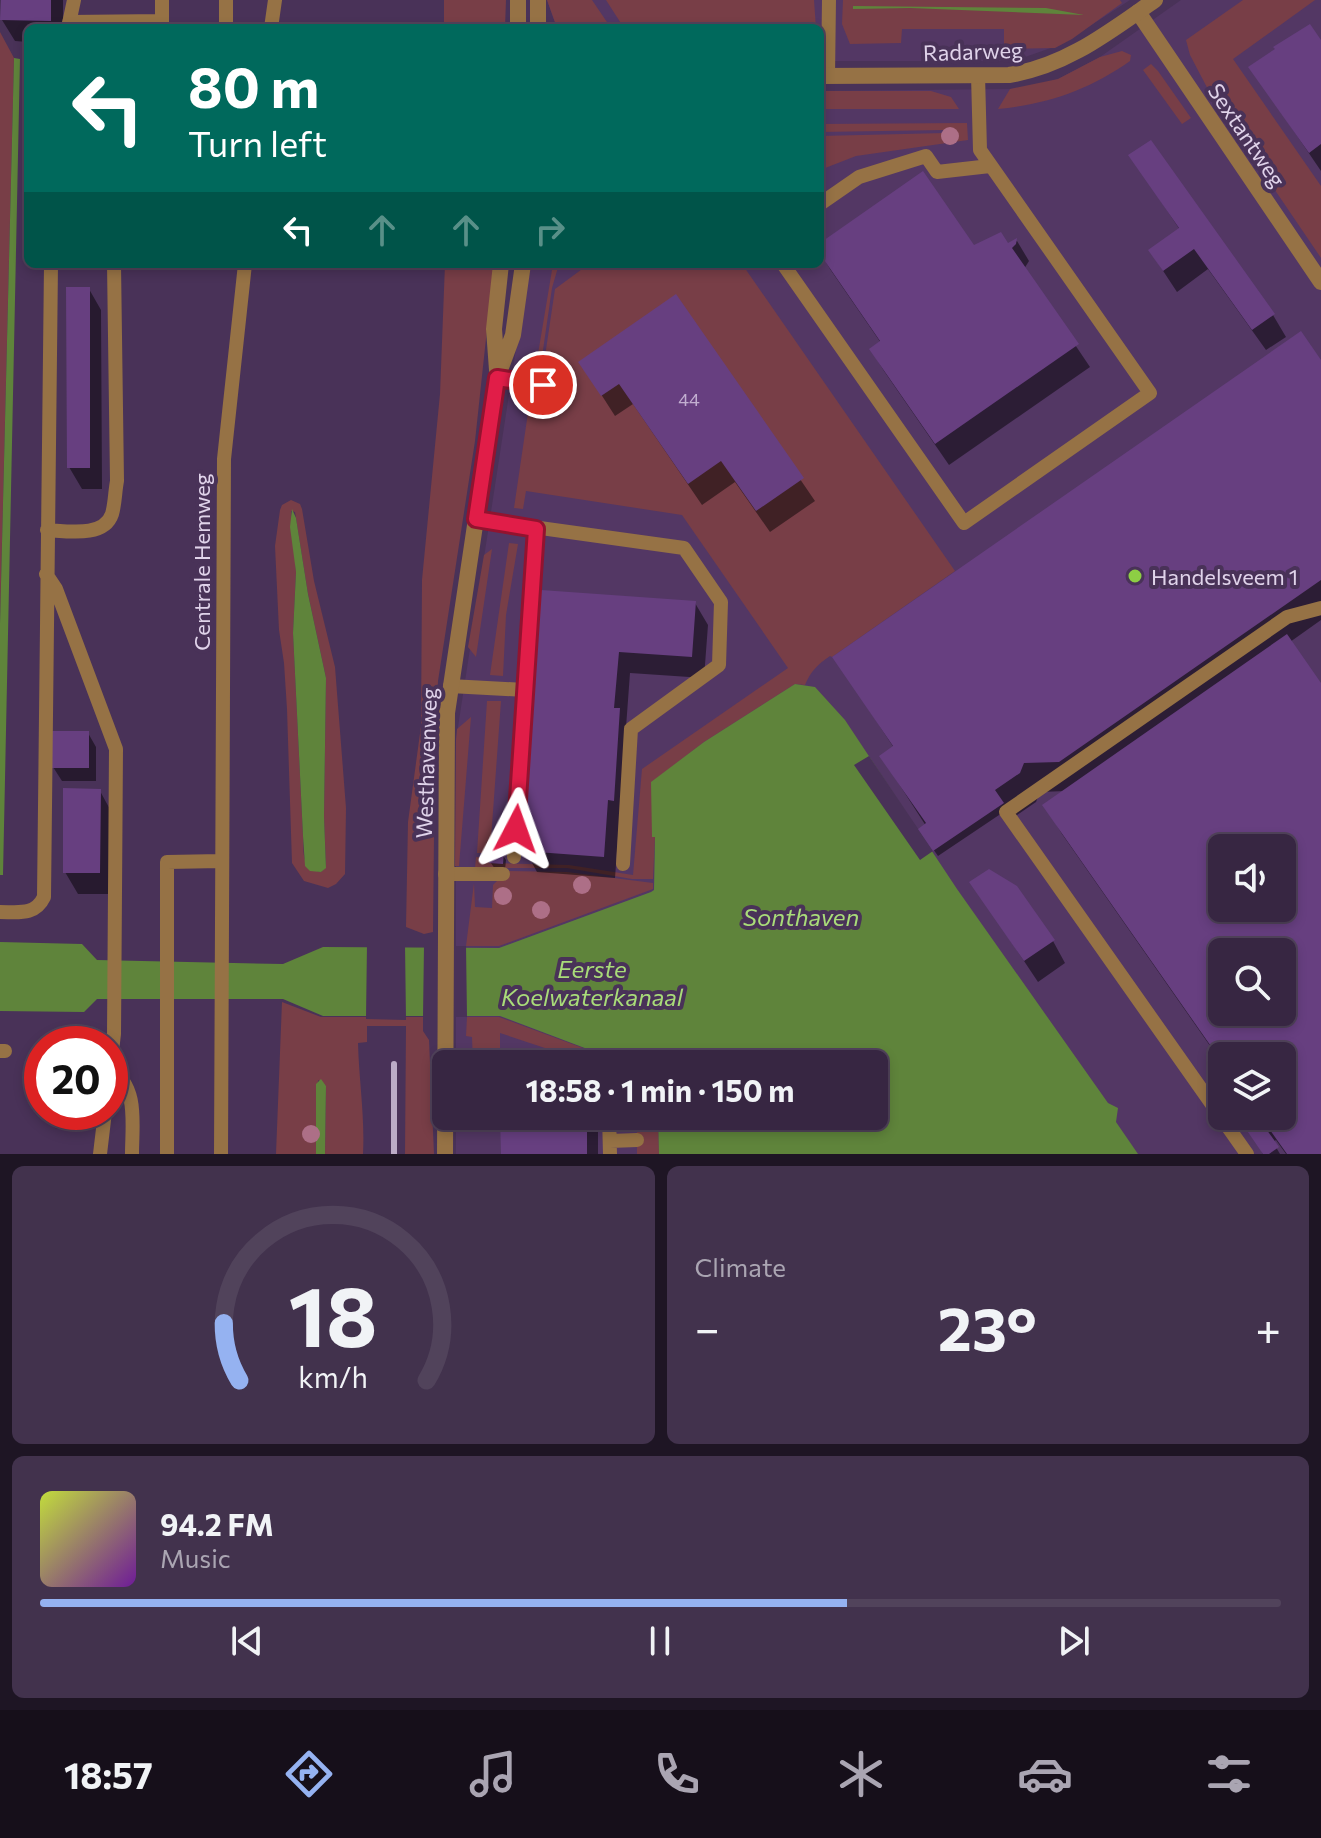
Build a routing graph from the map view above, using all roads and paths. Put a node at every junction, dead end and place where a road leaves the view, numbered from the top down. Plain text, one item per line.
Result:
1 (74, 0) edge
2 (162, 0) edge
3 (226, 0) edge
4 (275, 0) edge
5 (518, 0) edge
6 (538, 0) edge
7 (829, 0) edge
8 (1155, 0) edge
9 (1136, 6) edge
10 (69, 24) edge
11 (162, 24) edge
12 (226, 24) edge
13 (272, 24) edge
14 (518, 24) edge
15 (538, 24) edge
16 (978, 75) junction
17 (824, 76) edge
18 (990, 166) junction
19 (824, 201) edge
20 (51, 268) edge
21 (114, 268) edge
22 (245, 268) edge
23 (501, 268) edge
24 (522, 268) edge
25 (786, 268) edge
26 (1321, 282) edge
27 (497, 378) junction
28 (543, 385) dead end
29 (476, 519) junction
30 (536, 529) junction
31 (47, 530) junction
32 (46, 574) junction
33 (1321, 608) edge
34 (450, 686) junction
35 (525, 690) junction
36 (514, 857) dead end
37 (221, 861) junction
38 (623, 864) dead end
39 (445, 874) junction
40 (503, 874) dead end
41 (0, 912) edge
42 (114, 1026) edge
43 (128, 1089) edge
44 (103, 1130) edge
45 (637, 1140) dead end
46 (610, 1147) edge
47 (100, 1154) edge
48 (132, 1154) edge
49 (167, 1154) edge
50 (221, 1154) edge
51 (445, 1154) edge
52 (1247, 1154) edge

1 - 10 lane
2 - 11 lane
3 - 12 lane
4 - 13 lane
5 - 14 street
6 - 15 street
7 - 17 lane
8 - 9 street, Radarweg
9 - 16 street, Radarweg
9 - 26 street, Sextantweg
16 - 17 street, Radarweg
16 - 18 lane
18 - 19 lane
18 - 25 lane
20 - 31 lane
21 - 31 lane
22 - 37 lane, Centrale Hemweg
23 - 27 street, Westhavenweg
24 - 27 street, Westhavenweg
27 - 28 lane
27 - 29 street, Westhavenweg
29 - 30 lane
29 - 34 street, Westhavenweg
30 - 35 lane
30 - 38 lane
31 - 32 lane
32 - 41 lane
32 - 42 lane
33 - 52 lane
34 - 35 lane
34 - 39 street, Westhavenweg
35 - 36 lane
37 - 49 lane
37 - 50 lane, Centrale Hemweg
39 - 40 lane
39 - 51 street, Westhavenweg
43 - 48 lane
44 - 47 lane
45 - 46 lane

